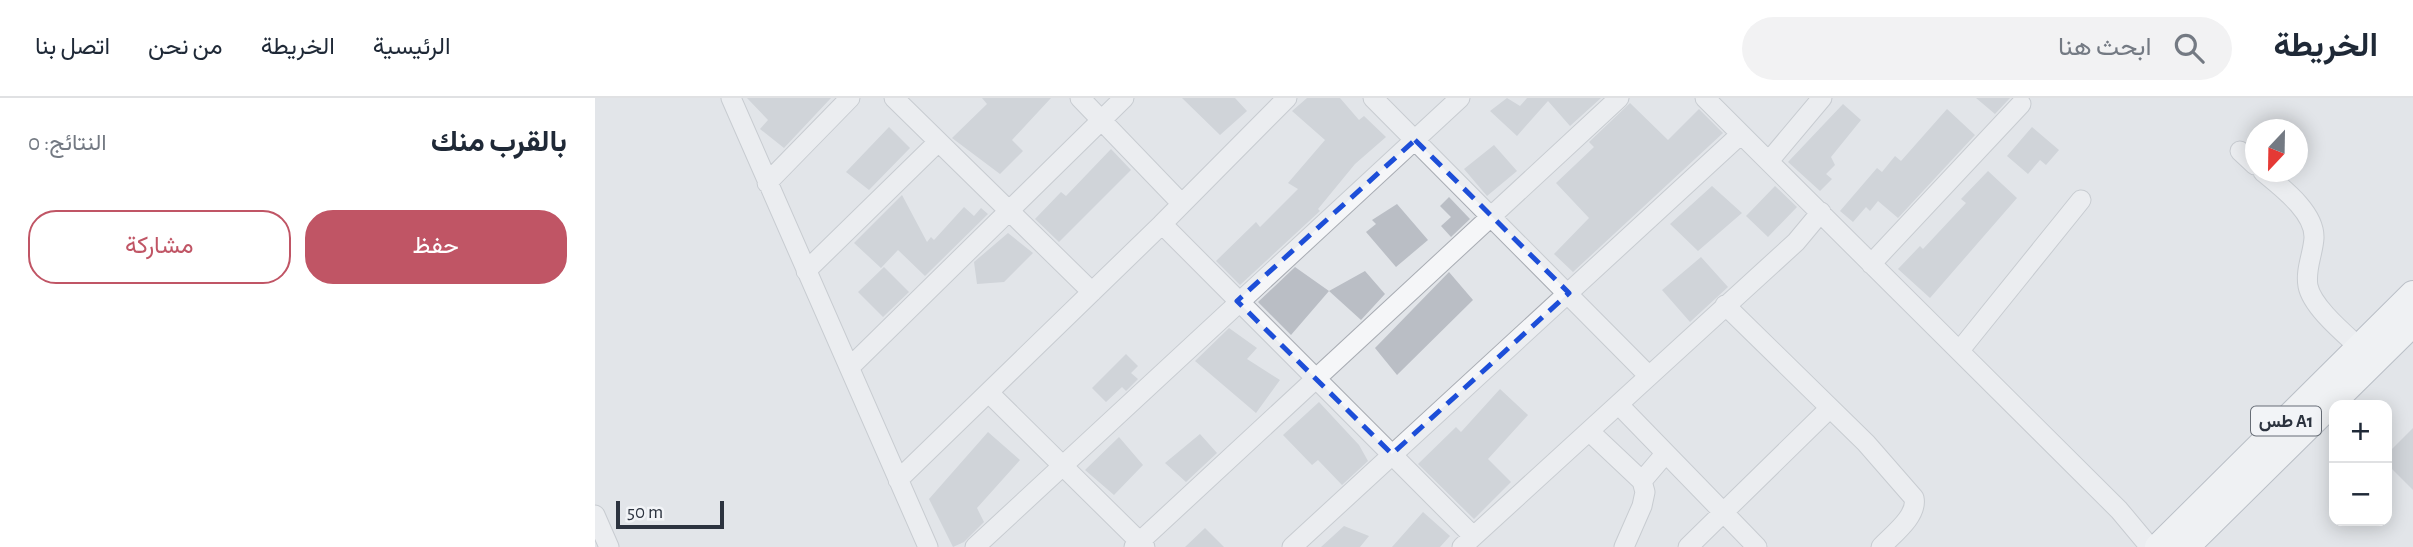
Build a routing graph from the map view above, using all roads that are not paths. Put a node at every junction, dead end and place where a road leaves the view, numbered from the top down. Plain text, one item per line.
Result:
1 (731, 98) edge
2 (850, 98) edge
3 (894, 98) edge
4 (1080, 98) edge
5 (1124, 98) edge
6 (1373, 98) edge
7 (1460, 98) edge
8 (1619, 98) edge
9 (1705, 98) edge
10 (1822, 98) edge
11 (1274, 102) edge
12 (2021, 104) dead end
13 (1102, 120) junction
14 (1741, 134) junction
15 (1415, 140) junction
16 (938, 142) junction
17 (2240, 151) dead end
18 (2245, 155) edge
19 (1769, 161) junction
20 (2273, 182) edge
21 (767, 183) junction
22 (2081, 200) dead end
23 (1182, 204) junction
24 (1821, 212) junction
25 (1009, 213) junction
26 (1490, 215) junction
27 (1162, 224) junction
28 (1871, 264) junction
29 (806, 271) junction
30 (1091, 292) junction
31 (1569, 293) junction
32 (2413, 294) edge
33 (1237, 301) junction
34 (1725, 305) junction
35 (2413, 323) edge
36 (2360, 348) junction
37 (1960, 350) junction
38 (850, 367) junction
39 (1648, 375) junction
40 (1314, 378) junction
41 (989, 393) junction
42 (1620, 406) junction
43 (1830, 408) junction
44 (2293, 427) junction
45 (1590, 432) junction
46 (1392, 454) junction
47 (1665, 454) junction
48 (1061, 464) junction
49 (898, 480) junction
50 (1642, 481) junction
51 (1724, 514) junction
52 (595, 515) edge
53 (1467, 542) edge
54 (1139, 545) edge
55 (609, 547) edge
56 (928, 547) edge
57 (975, 547) edge
58 (1292, 547) edge
59 (1624, 547) edge
60 (1688, 547) edge
61 (1757, 547) edge
62 (1881, 547) edge
63 (2150, 547) edge
64 (2158, 547) edge
65 (2186, 547) edge

1 - 21 street
2 - 21 street
3 - 16 street
4 - 13 street
5 - 13 street
6 - 15 street
7 - 15 street
8 - 26 street
9 - 14 street
10 - 19 street
11 - 23 street
12 - 28 street
13 - 23 street
13 - 25 street
14 - 19 street
14 - 31 street
15 - 26 street
15 - 33 street
16 - 25 street
16 - 29 street
17 - 18 street
19 - 24 street
20 - 36 street
21 - 29 street
22 - 37 street
23 - 27 street
24 - 28 street
24 - 34 street
25 - 30 street
25 - 38 street
26 - 31 street
26 - 40 street
27 - 30 street
27 - 33 street
28 - 37 street
29 - 38 street
30 - 41 street
31 - 39 street
31 - 46 street
32 - 36 highway, طس A1
33 - 40 street
33 - 48 street
34 - 39 street
34 - 43 street
35 - 44 highway, طس A1
36 - 44 highway, طس A1
37 - 63 street
38 - 49 street
39 - 42 street
40 - 46 street
40 - 54 street
41 - 48 street
41 - 49 street
42 - 45 street
42 - 47 street
43 - 51 street
43 - 62 street
44 - 64 highway, طس A1
44 - 65 highway, طس A1
45 - 50 street
45 - 53 street
46 - 53 street
46 - 58 street
47 - 50 street
47 - 51 street
48 - 54 street
48 - 57 street
49 - 56 street
50 - 59 street
51 - 60 street
51 - 61 street
52 - 55 street

